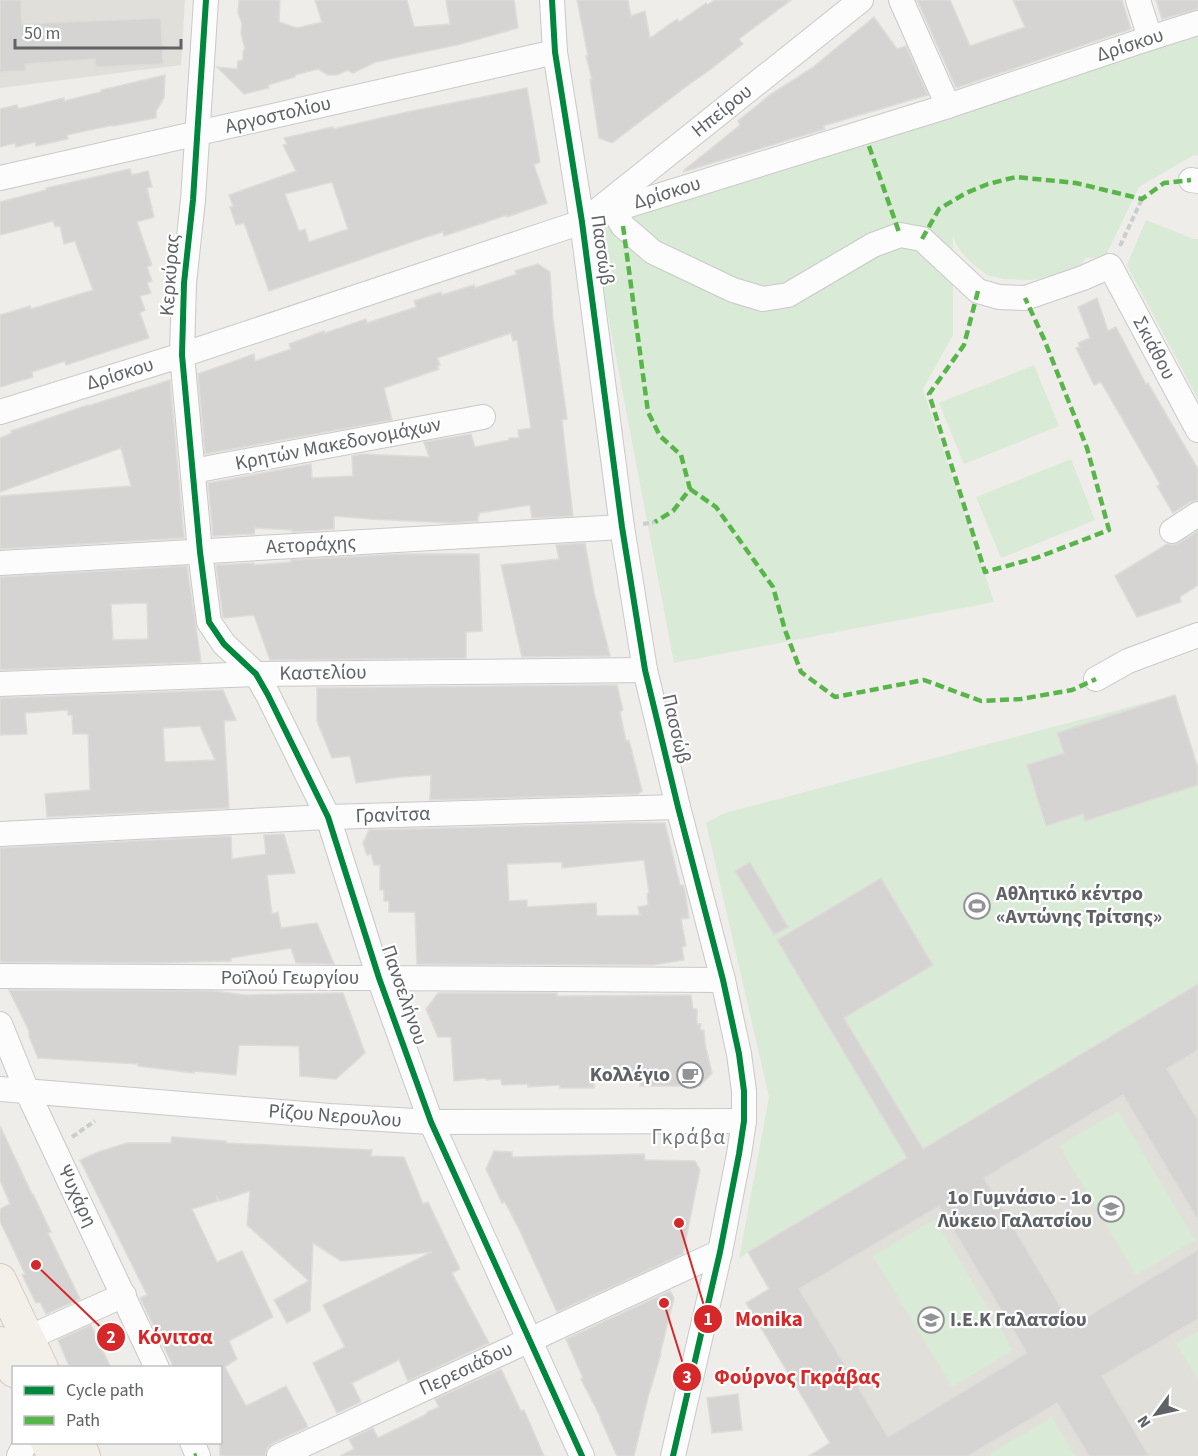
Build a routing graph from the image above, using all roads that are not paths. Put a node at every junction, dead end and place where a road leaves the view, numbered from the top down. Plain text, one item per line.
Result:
1 (206, 0) edge
2 (552, 0) edge
3 (861, 0) edge
4 (901, 0) edge
5 (1138, 0) edge
6 (1198, 23) edge
7 (1150, 38) junction
8 (555, 52) junction
9 (948, 106) junction
10 (198, 134) junction
11 (0, 177) edge
12 (613, 210) junction
13 (582, 222) junction
14 (182, 355) junction
15 (0, 412) edge
16 (483, 417) dead end
17 (1198, 430) edge
18 (193, 471) junction
19 (1198, 514) edge
20 (622, 527) junction
21 (1172, 531) dead end
22 (200, 552) junction
23 (0, 564) edge
24 (1198, 635) edge
25 (645, 670) junction
26 (256, 674) junction
27 (1096, 679) dead end
28 (0, 684) edge
29 (678, 807) junction
30 (328, 817) junction
31 (0, 834) edge
32 (0, 976) edge
33 (379, 978) junction
34 (723, 980) junction
35 (0, 1024) edge
36 (0, 1089) edge
37 (27, 1091) junction
38 (431, 1122) junction
39 (744, 1122) junction
40 (720, 1252) junction
41 (0, 1281) edge
42 (124, 1295) junction
43 (14, 1340) edge
44 (529, 1340) junction
45 (14, 1366) edge
46 (40, 1366) edge
47 (156, 1366) edge
48 (279, 1456) edge
49 (582, 1456) edge
50 (673, 1456) edge

1 - 10 street, Κερκύρας
2 - 8 street, Πασσώβ
3 - 13 street, Ηπείρου
4 - 9 street
5 - 7 street
6 - 7 street, Δρίσκου
7 - 9 street, Δρίσκου
8 - 10 street, Αργοστολίου
8 - 13 street, Πασσώβ
9 - 12 street, Δρίσκου
10 - 11 street, Αργοστολίου
10 - 14 street, Κερκύρας
12 - 13 street, Δρίσκου
12 - 17 street, Σκιάθου
13 - 14 street, Δρίσκου
13 - 20 street, Πασσώβ
14 - 15 street, Δρίσκου
14 - 18 street, Κερκύρας
16 - 18 street, Κρητών Μακεδονομάχων
18 - 22 street, Κερκύρας
19 - 21 street
20 - 22 street, Αετοράχης
20 - 25 street, Πασσώβ
22 - 23 street, Αετοράχης
22 - 26 street, Πανσελήνου
24 - 27 street
25 - 26 street, Καστελίου
25 - 29 street, Πασσώβ
26 - 28 street, Καστελίου
26 - 30 street, Πανσελήνου
29 - 30 street, Γρανίτσα
29 - 34 street, Πασσώβ
30 - 31 street, Γρανίτσα
30 - 33 street, Πανσελήνου
32 - 33 street, Ροϊλού Γεωργίου
33 - 34 street, Ροϊλού Γεωργίου
33 - 38 street, Πανσελήνου
34 - 39 street, Πασσώβ
35 - 37 street, Ψυχάρη
36 - 37 street, Ρίζου Νερουλου
37 - 38 street, Ρίζου Νερουλου
37 - 42 street, Ψυχάρη
38 - 39 street, Ρίζου Νερουλου
38 - 44 street, Πανσελήνου
39 - 40 street, Πασσώβ
40 - 44 street, Περεσιάδου
40 - 50 street, Πασσώβ
41 - 43 main road
42 - 43 street
42 - 47 street, Ψυχάρη
43 - 45 main road
43 - 46 main road
44 - 48 street, Περεσιάδου
44 - 49 street, Πανσελήνου

